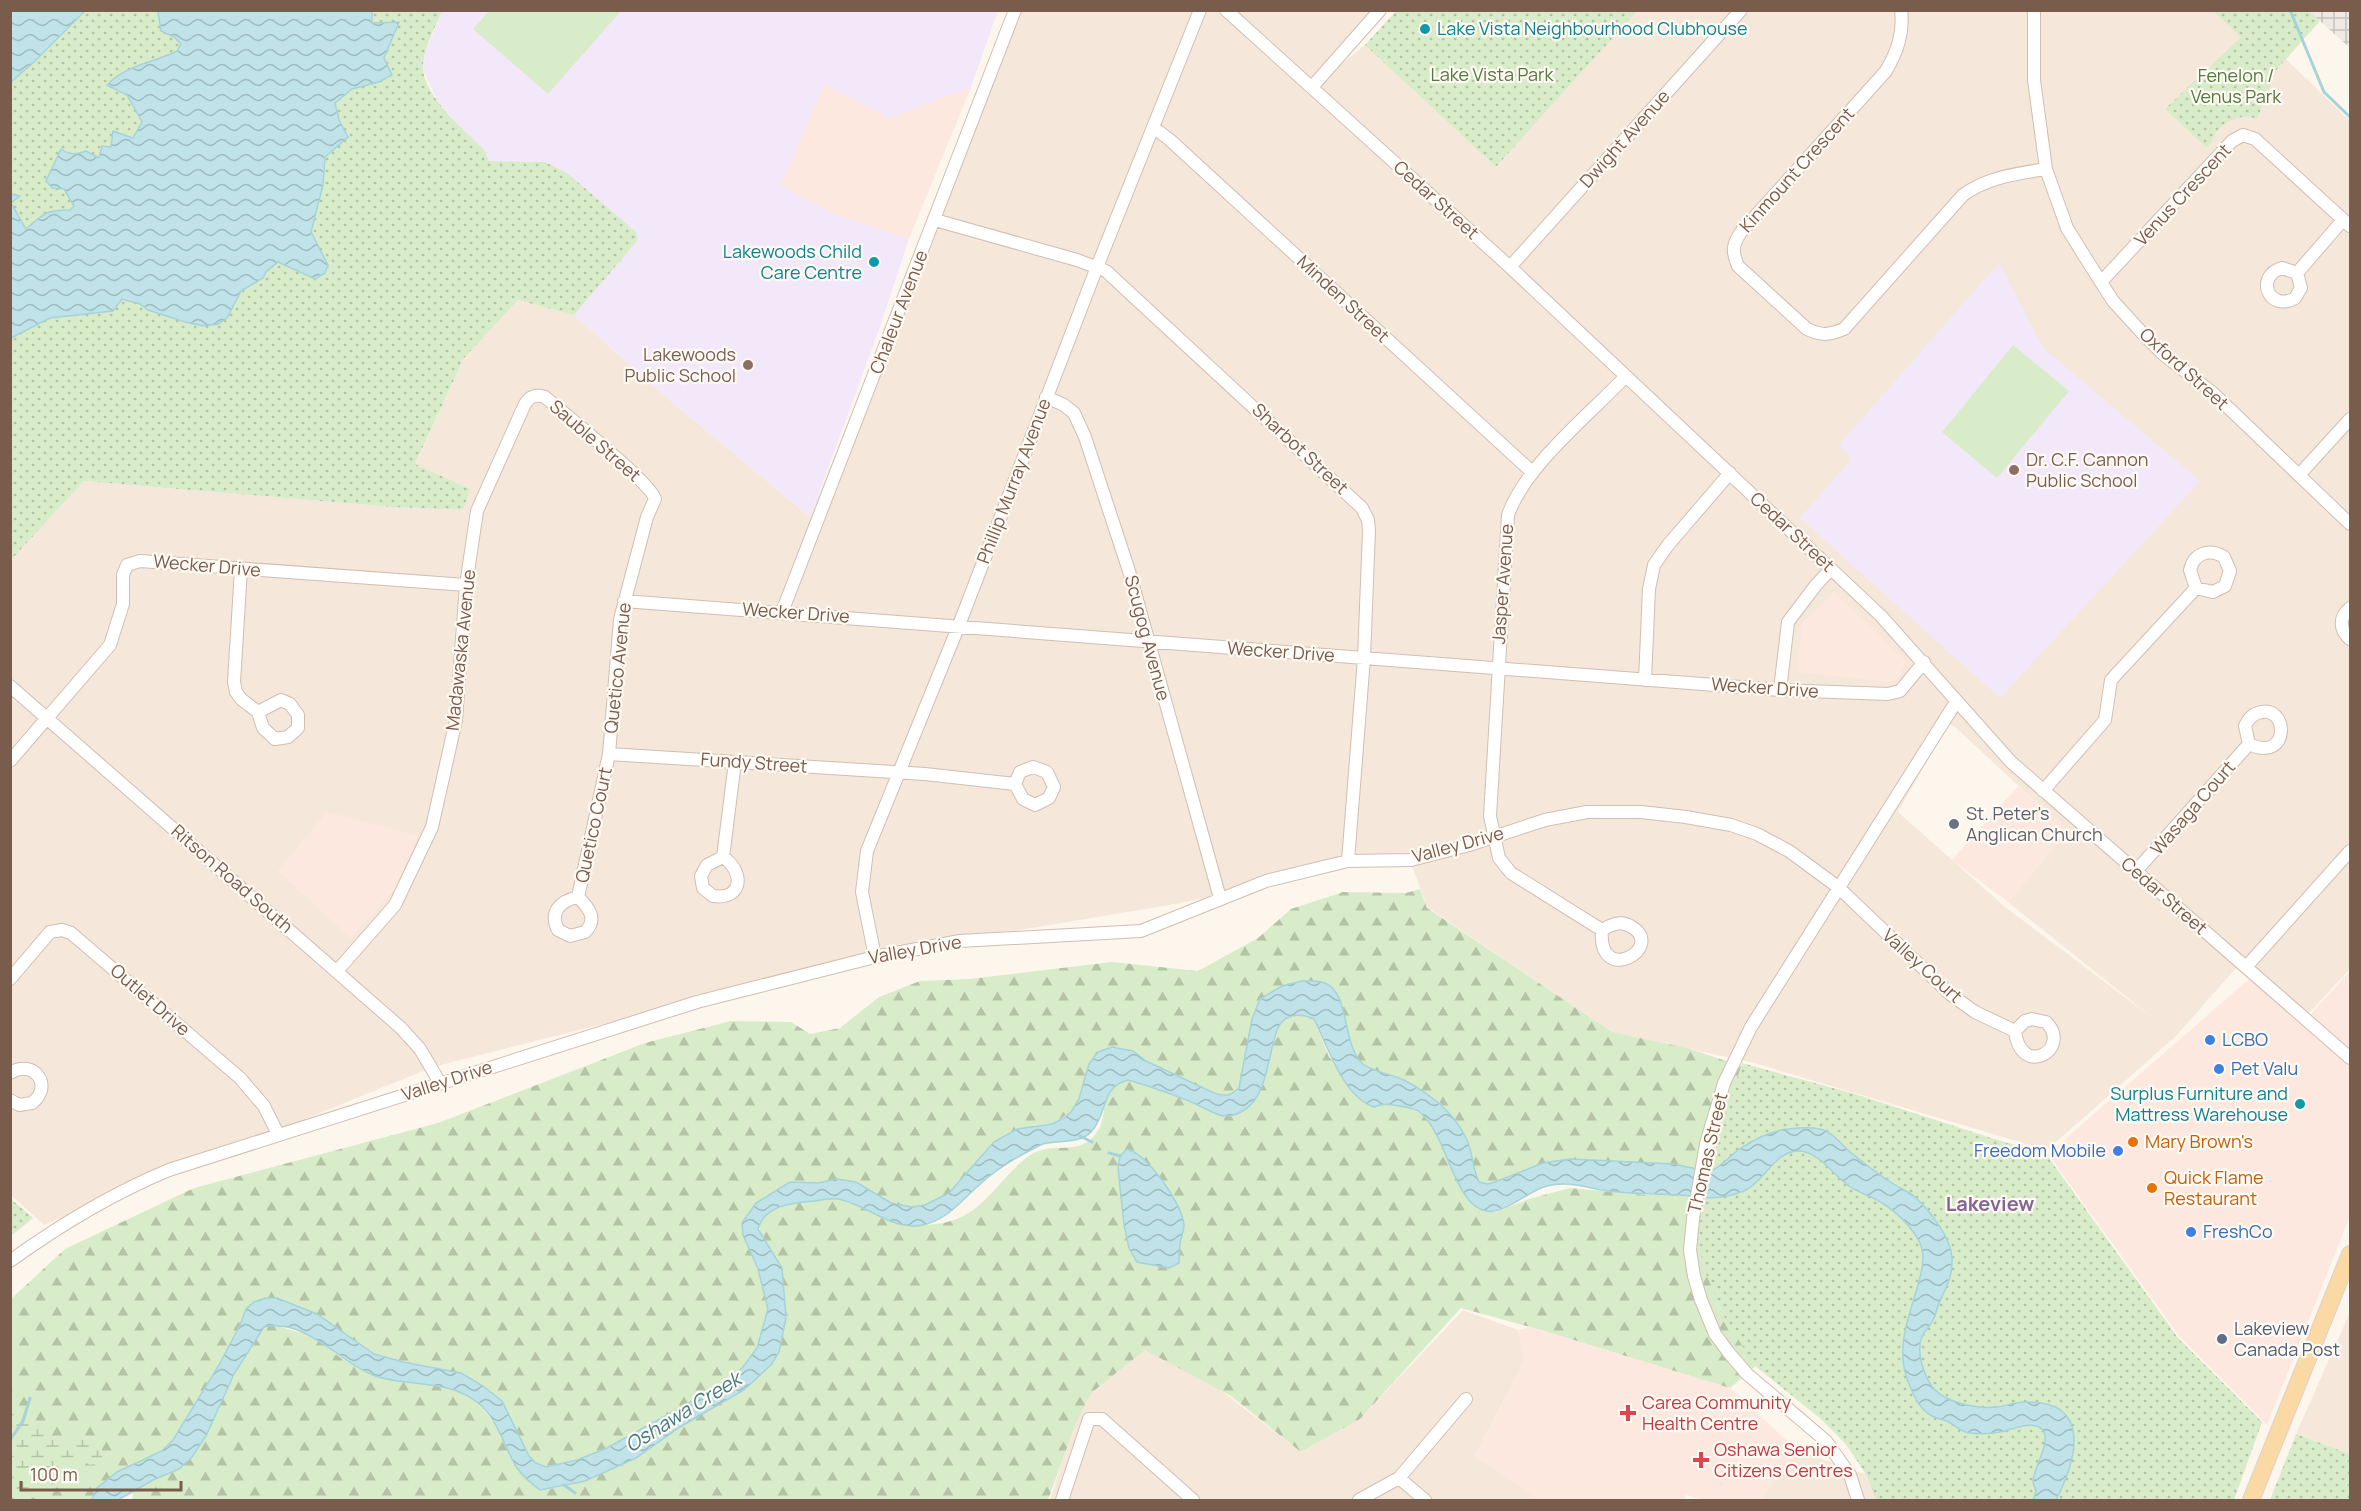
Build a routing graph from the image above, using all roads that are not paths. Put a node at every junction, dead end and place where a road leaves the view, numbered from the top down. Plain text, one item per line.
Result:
1 (1015, 10) edge
2 (1200, 10) edge
3 (1226, 10) edge
4 (1380, 10) edge
5 (1741, 10) edge
6 (1901, 10) edge
7 (2034, 10) edge
8 (1312, 87) junction
9 (1153, 128) junction
10 (2046, 169) junction
11 (935, 220) junction
12 (2347, 223) edge
13 (1097, 267) junction
14 (1510, 267) junction
15 (2297, 273) dead end
16 (2101, 282) junction
17 (1625, 376) junction
18 (545, 397) joint
19 (1046, 397) junction
20 (2350, 419) edge
21 (1532, 472) junction
22 (1730, 473) junction
23 (2299, 474) junction
24 (644, 484) joint
25 (2350, 524) edge
26 (1831, 568) junction
27 (242, 569) junction
28 (466, 585) junction
29 (2196, 588) dead end
30 (624, 601) junction
31 (2350, 608) edge
32 (782, 612) junction
33 (959, 625) junction
34 (2350, 639) edge
35 (1147, 641) junction
36 (1364, 658) junction
37 (1924, 662) junction
38 (1497, 668) junction
39 (1644, 680) junction
40 (10, 686) edge
41 (1780, 690) junction
42 (1956, 702) junction
43 (258, 712) dead end
44 (46, 718) junction
45 (2249, 744) dead end
46 (609, 753) junction
47 (10, 761) edge
48 (735, 762) junction
49 (898, 773) junction
50 (1015, 783) dead end
51 (2043, 790) junction
52 (1493, 836) junction
53 (2350, 851) edge
54 (723, 856) dead end
55 (1348, 861) junction
56 (2136, 871) junction
57 (1839, 887) junction
58 (578, 897) dead end
59 (1220, 898) junction
60 (1602, 930) dead end
61 (875, 957) junction
62 (2246, 967) junction
63 (337, 971) junction
64 (10, 979) edge
65 (2015, 1031) dead end
66 (2350, 1058) edge
67 (10, 1073) edge
68 (440, 1083) junction
69 (10, 1100) edge
70 (278, 1134) junction
71 (2350, 1254) edge
72 (10, 1262) edge
73 (1466, 1399) dead end
74 (1400, 1478) junction
75 (1062, 1500) edge
76 (1193, 1500) edge
77 (1359, 1500) edge
78 (1425, 1500) edge
79 (1858, 1500) edge
80 (2251, 1500) edge

1 - 11 street, Chaleur Avenue
2 - 9 street, Phillip Murray Avenue
3 - 8 street, Cedar Street
4 - 8 street
5 - 14 street, Dwight Avenue
6 - 10 street, Kinmount Crescent
7 - 10 street, Oxford Street
8 - 14 street, Cedar Street
9 - 13 street, Phillip Murray Avenue
9 - 21 street, Minden Street
10 - 16 street, Oxford Street
11 - 13 street, Sharbot Street
11 - 32 street, Chaleur Avenue
12 - 15 street
12 - 16 street, Venus Crescent
13 - 19 street, Phillip Murray Avenue
13 - 36 street, Sharbot Street
14 - 17 street, Cedar Street
16 - 23 street, Oxford Street
17 - 21 street, Jasper Avenue
17 - 22 street, Cedar Street
18 - 24 street, Sauble Street
18 - 28 street, Madawaska Avenue
19 - 33 street, Phillip Murray Avenue
19 - 35 street, Scugog Avenue
20 - 23 street
21 - 38 street, Jasper Avenue
22 - 26 street, Cedar Street
22 - 39 street
23 - 25 street, Oxford Street
24 - 30 street, Quetico Avenue
26 - 37 street, Cedar Street
26 - 41 street
27 - 28 street, Wecker Drive
27 - 43 street
27 - 44 street, Wecker Drive
28 - 63 street, Madawaska Avenue
29 - 51 street
30 - 32 street, Wecker Drive
30 - 46 street, Quetico Avenue
31 - 34 street
32 - 33 street, Wecker Drive
33 - 35 street, Wecker Drive
33 - 49 street, Phillip Murray Avenue
35 - 36 street, Wecker Drive
35 - 59 street, Scugog Avenue
36 - 38 street, Wecker Drive
36 - 55 street, Sharbot Street
37 - 41 street, Wecker Drive
37 - 42 street, Cedar Street
38 - 39 street, Wecker Drive
38 - 52 street, Jasper Avenue
39 - 41 street, Wecker Drive
40 - 44 street, Ritson Road South
42 - 51 street, Cedar Street
42 - 57 street, Thomas Street
44 - 47 street
44 - 63 street, Ritson Road South
45 - 56 street, Wasaga Court
46 - 48 street, Fundy Street
46 - 58 street, Quetico Court
48 - 49 street, Fundy Street
48 - 54 street
49 - 50 street, Fundy Street
49 - 61 street, Phillip Murray Avenue
51 - 56 street, Cedar Street
52 - 55 street, Valley Drive
52 - 57 street, Valley Drive
52 - 60 street, Jasper Avenue
53 - 62 street
55 - 59 street, Valley Drive
56 - 62 street, Cedar Street
57 - 65 street, Valley Court
57 - 79 street, Thomas Street
59 - 61 street, Valley Drive
61 - 68 street, Valley Drive
62 - 66 street, Cedar Street
63 - 68 street, Ritson Road South
64 - 70 street, Outlet Drive
67 - 69 street
68 - 70 street, Valley Drive
70 - 72 street, Valley Drive
71 - 80 main road
73 - 74 street
74 - 77 street
74 - 78 street
75 - 76 street

